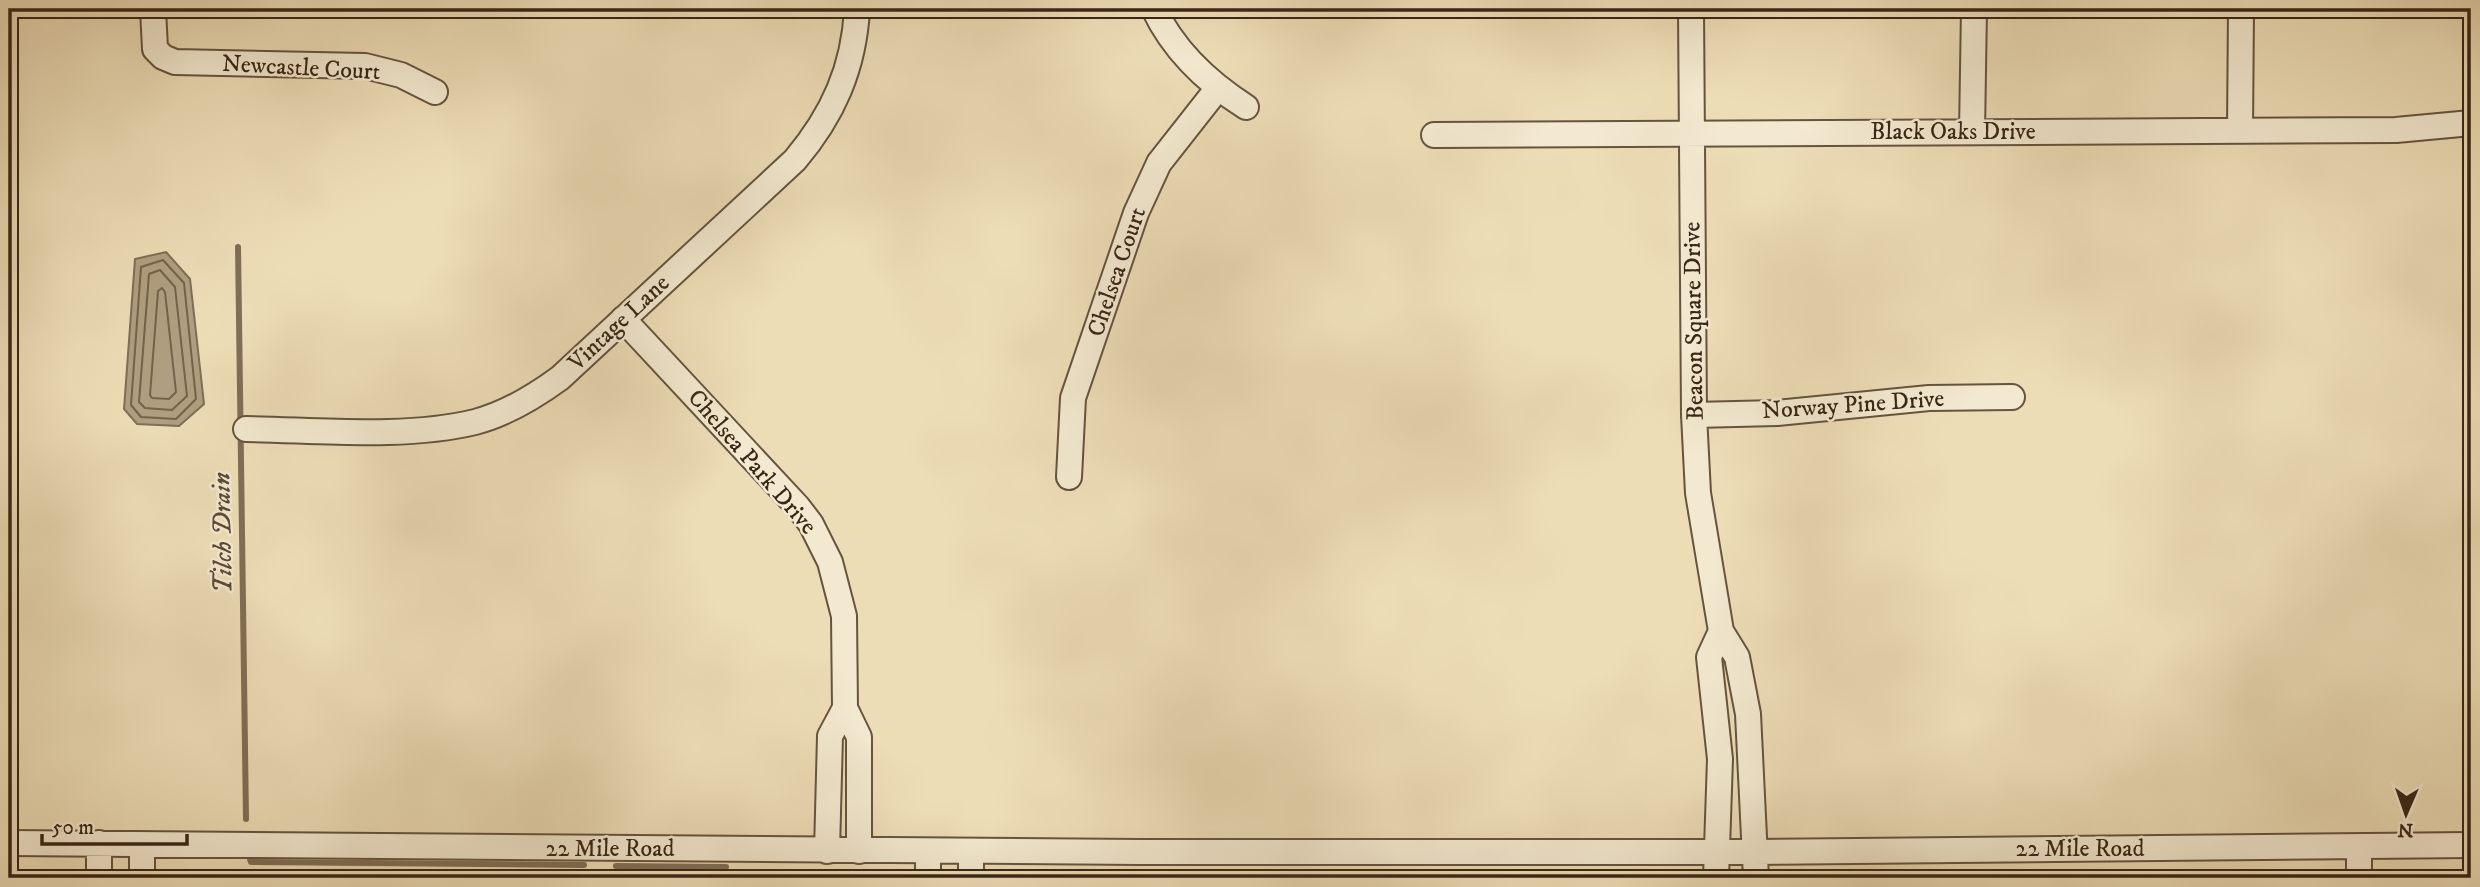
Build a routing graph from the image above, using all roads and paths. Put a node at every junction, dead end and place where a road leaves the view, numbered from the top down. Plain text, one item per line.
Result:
1 (153, 9) edge
2 (856, 9) edge
3 (1154, 9) edge
4 (1691, 9) edge
5 (1974, 9) edge
6 (2241, 9) edge
7 (1218, 88) junction
8 (435, 92) dead end
9 (1246, 107) dead end
10 (2471, 123) edge
11 (2240, 131) junction
12 (1691, 132) junction
13 (1972, 132) junction
14 (1434, 135) dead end
15 (624, 319) junction
16 (2012, 397) dead end
17 (1694, 415) junction
18 (246, 429) dead end
19 (1069, 477) dead end
20 (1721, 631) junction
21 (845, 708) junction
22 (9, 843) edge
23 (99, 843) junction
24 (2471, 845) edge
25 (142, 846) junction
26 (2359, 847) junction
27 (827, 850) junction
28 (859, 851) junction
29 (928, 851) junction
30 (971, 852) junction
31 (1717, 852) junction
32 (1754, 852) junction
33 (99, 878) edge
34 (142, 878) edge
35 (928, 878) edge
36 (971, 878) edge
37 (1716, 878) edge
38 (1756, 878) edge
39 (2359, 878) edge

1 - 8 street, Newcastle Court
2 - 15 street, Vintage Lane
3 - 7 street
4 - 12 street, Beacon Square Drive
5 - 13 street
6 - 11 street
7 - 9 street
7 - 19 street, Chelsea Court
10 - 11 street, Black Oaks Drive
11 - 13 street, Black Oaks Drive
12 - 13 street, Black Oaks Drive
12 - 14 street, Black Oaks Drive
12 - 17 street, Beacon Square Drive
15 - 18 street, Vintage Lane
15 - 21 street, Chelsea Park Drive
16 - 17 street, Norway Pine Drive
17 - 20 street, Beacon Square Drive
20 - 31 street, Beacon Square Drive
20 - 32 street, Beacon Square Drive
21 - 27 street, Chelsea Park Drive
21 - 28 street, Chelsea Park Drive
22 - 23 street, 22 Mile Road
23 - 25 street, 22 Mile Road
23 - 33 street
24 - 26 street, 22 Mile Road
25 - 27 street, 22 Mile Road
25 - 34 street
26 - 32 street, 22 Mile Road
26 - 39 street
27 - 28 street, 22 Mile Road
28 - 29 street, 22 Mile Road
29 - 30 street, 22 Mile Road
29 - 35 street
30 - 31 street, 22 Mile Road
30 - 36 street
31 - 32 street, 22 Mile Road
31 - 37 street, Beacon Square Drive
32 - 38 street, Beacon Square Drive

